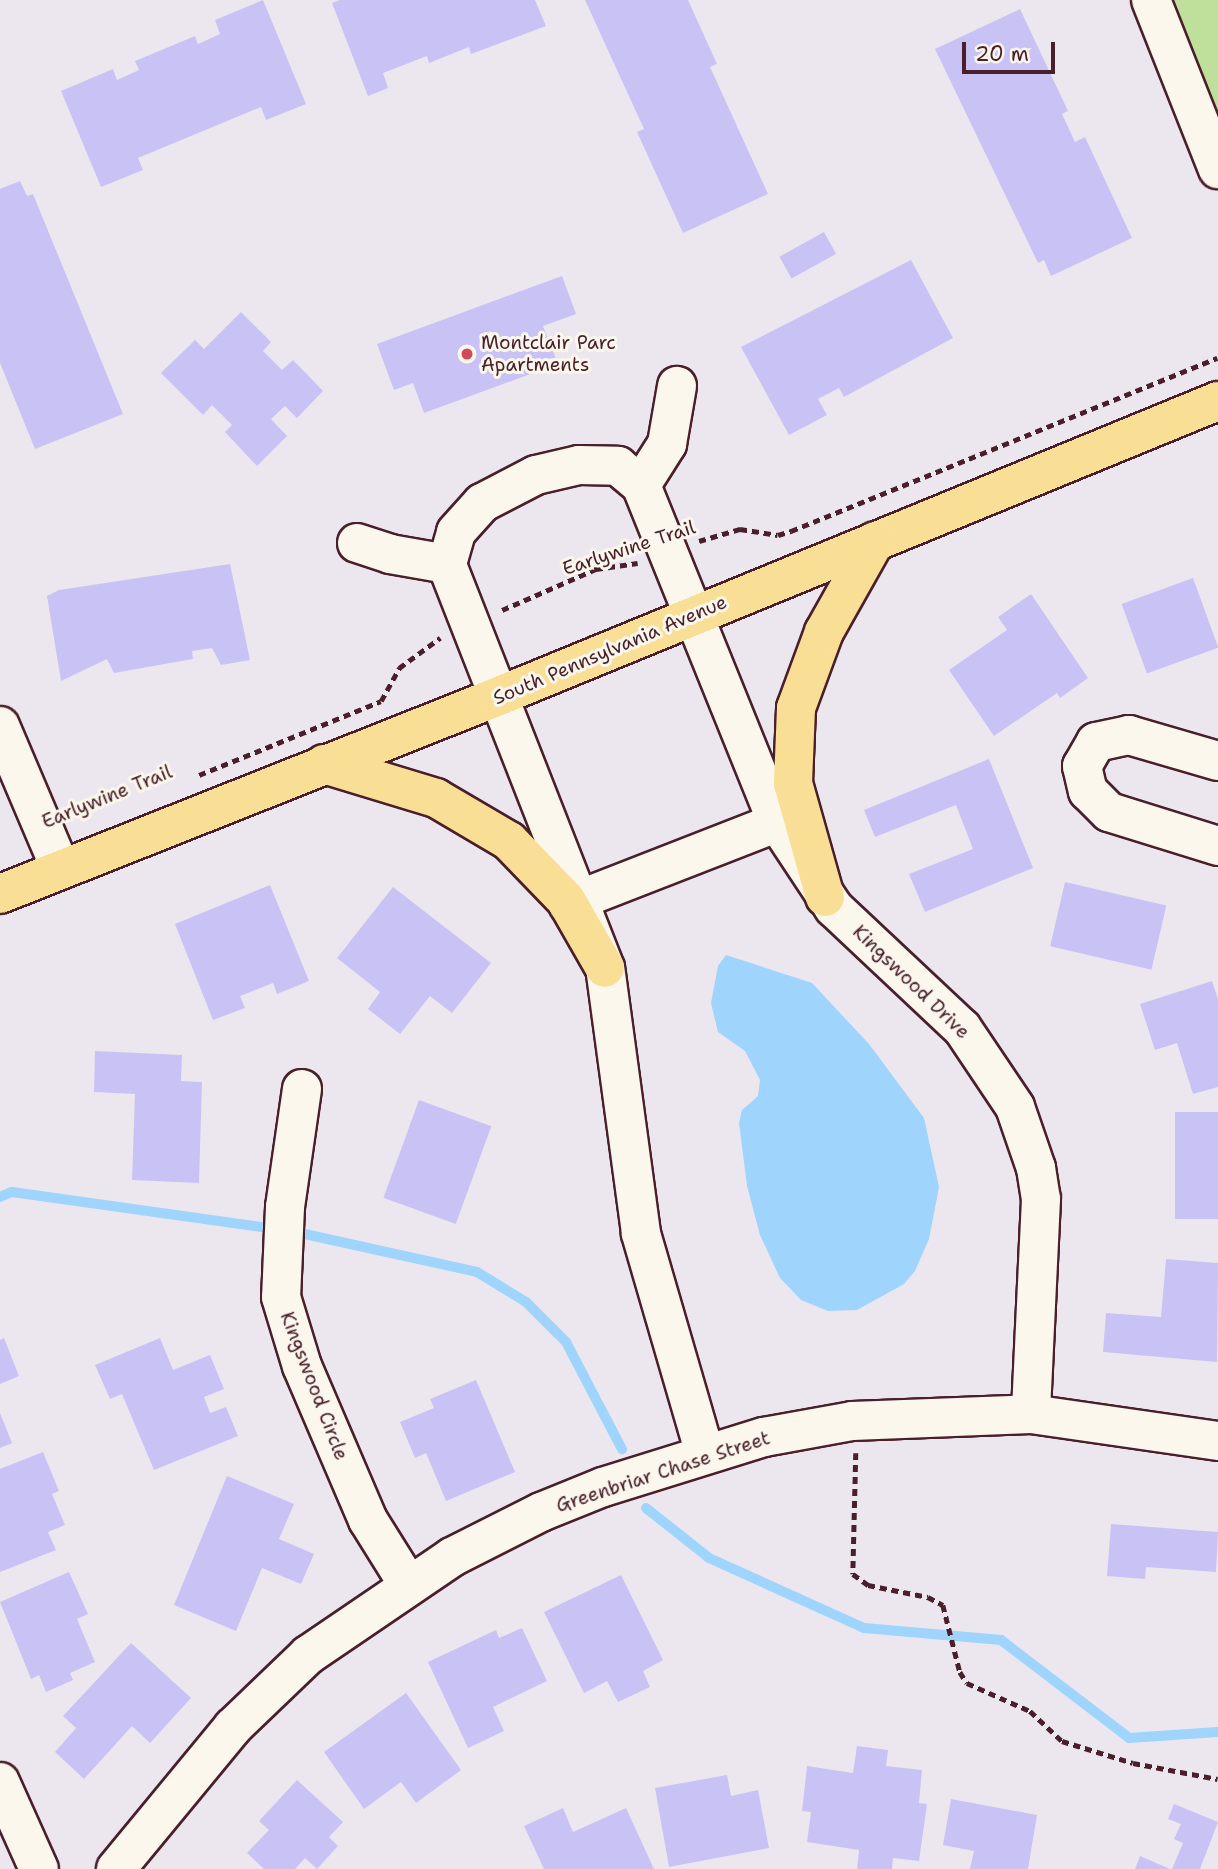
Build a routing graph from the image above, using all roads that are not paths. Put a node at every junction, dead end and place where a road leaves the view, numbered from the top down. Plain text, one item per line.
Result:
1 (1151, 0) edge
2 (1218, 169) edge
3 (677, 386) dead end
4 (1218, 401) edge
5 (641, 485) junction
6 (875, 541) junction
7 (356, 543) dead end
8 (447, 564) junction
9 (694, 615) junction
10 (499, 696) junction
11 (2, 737) edge
12 (1218, 761) edge
13 (324, 764) junction
14 (788, 818) junction
15 (1218, 846) edge
16 (61, 870) junction
17 (0, 894) edge
18 (825, 897) joint
19 (574, 902) junction
20 (605, 968) joint
21 (302, 1089) dead end
22 (1031, 1414) junction
23 (1218, 1441) edge
24 (705, 1454) junction
25 (408, 1584) junction
26 (0, 1782) edge
27 (39, 1869) edge
28 (116, 1869) edge

1 - 2 street
3 - 5 street
4 - 6 main road, South Pennsylvania Avenue
5 - 8 street
5 - 9 street
6 - 9 main road, South Pennsylvania Avenue
6 - 14 main road
7 - 8 street
8 - 10 street
9 - 10 main road, South Pennsylvania Avenue
9 - 14 street
10 - 13 main road, South Pennsylvania Avenue
10 - 19 street
11 - 16 street
12 - 15 street
13 - 16 main road, South Pennsylvania Avenue
13 - 19 main road
14 - 18 main road
14 - 19 street
16 - 17 main road, South Pennsylvania Avenue
18 - 22 street, Kingswood Drive
19 - 20 main road
20 - 24 street
21 - 25 street, Kingswood Circle
22 - 23 street, Greenbriar Chase Street
22 - 24 street, Greenbriar Chase Street
24 - 25 street, Greenbriar Chase Street
25 - 28 street, Greenbriar Chase Street
26 - 27 street

